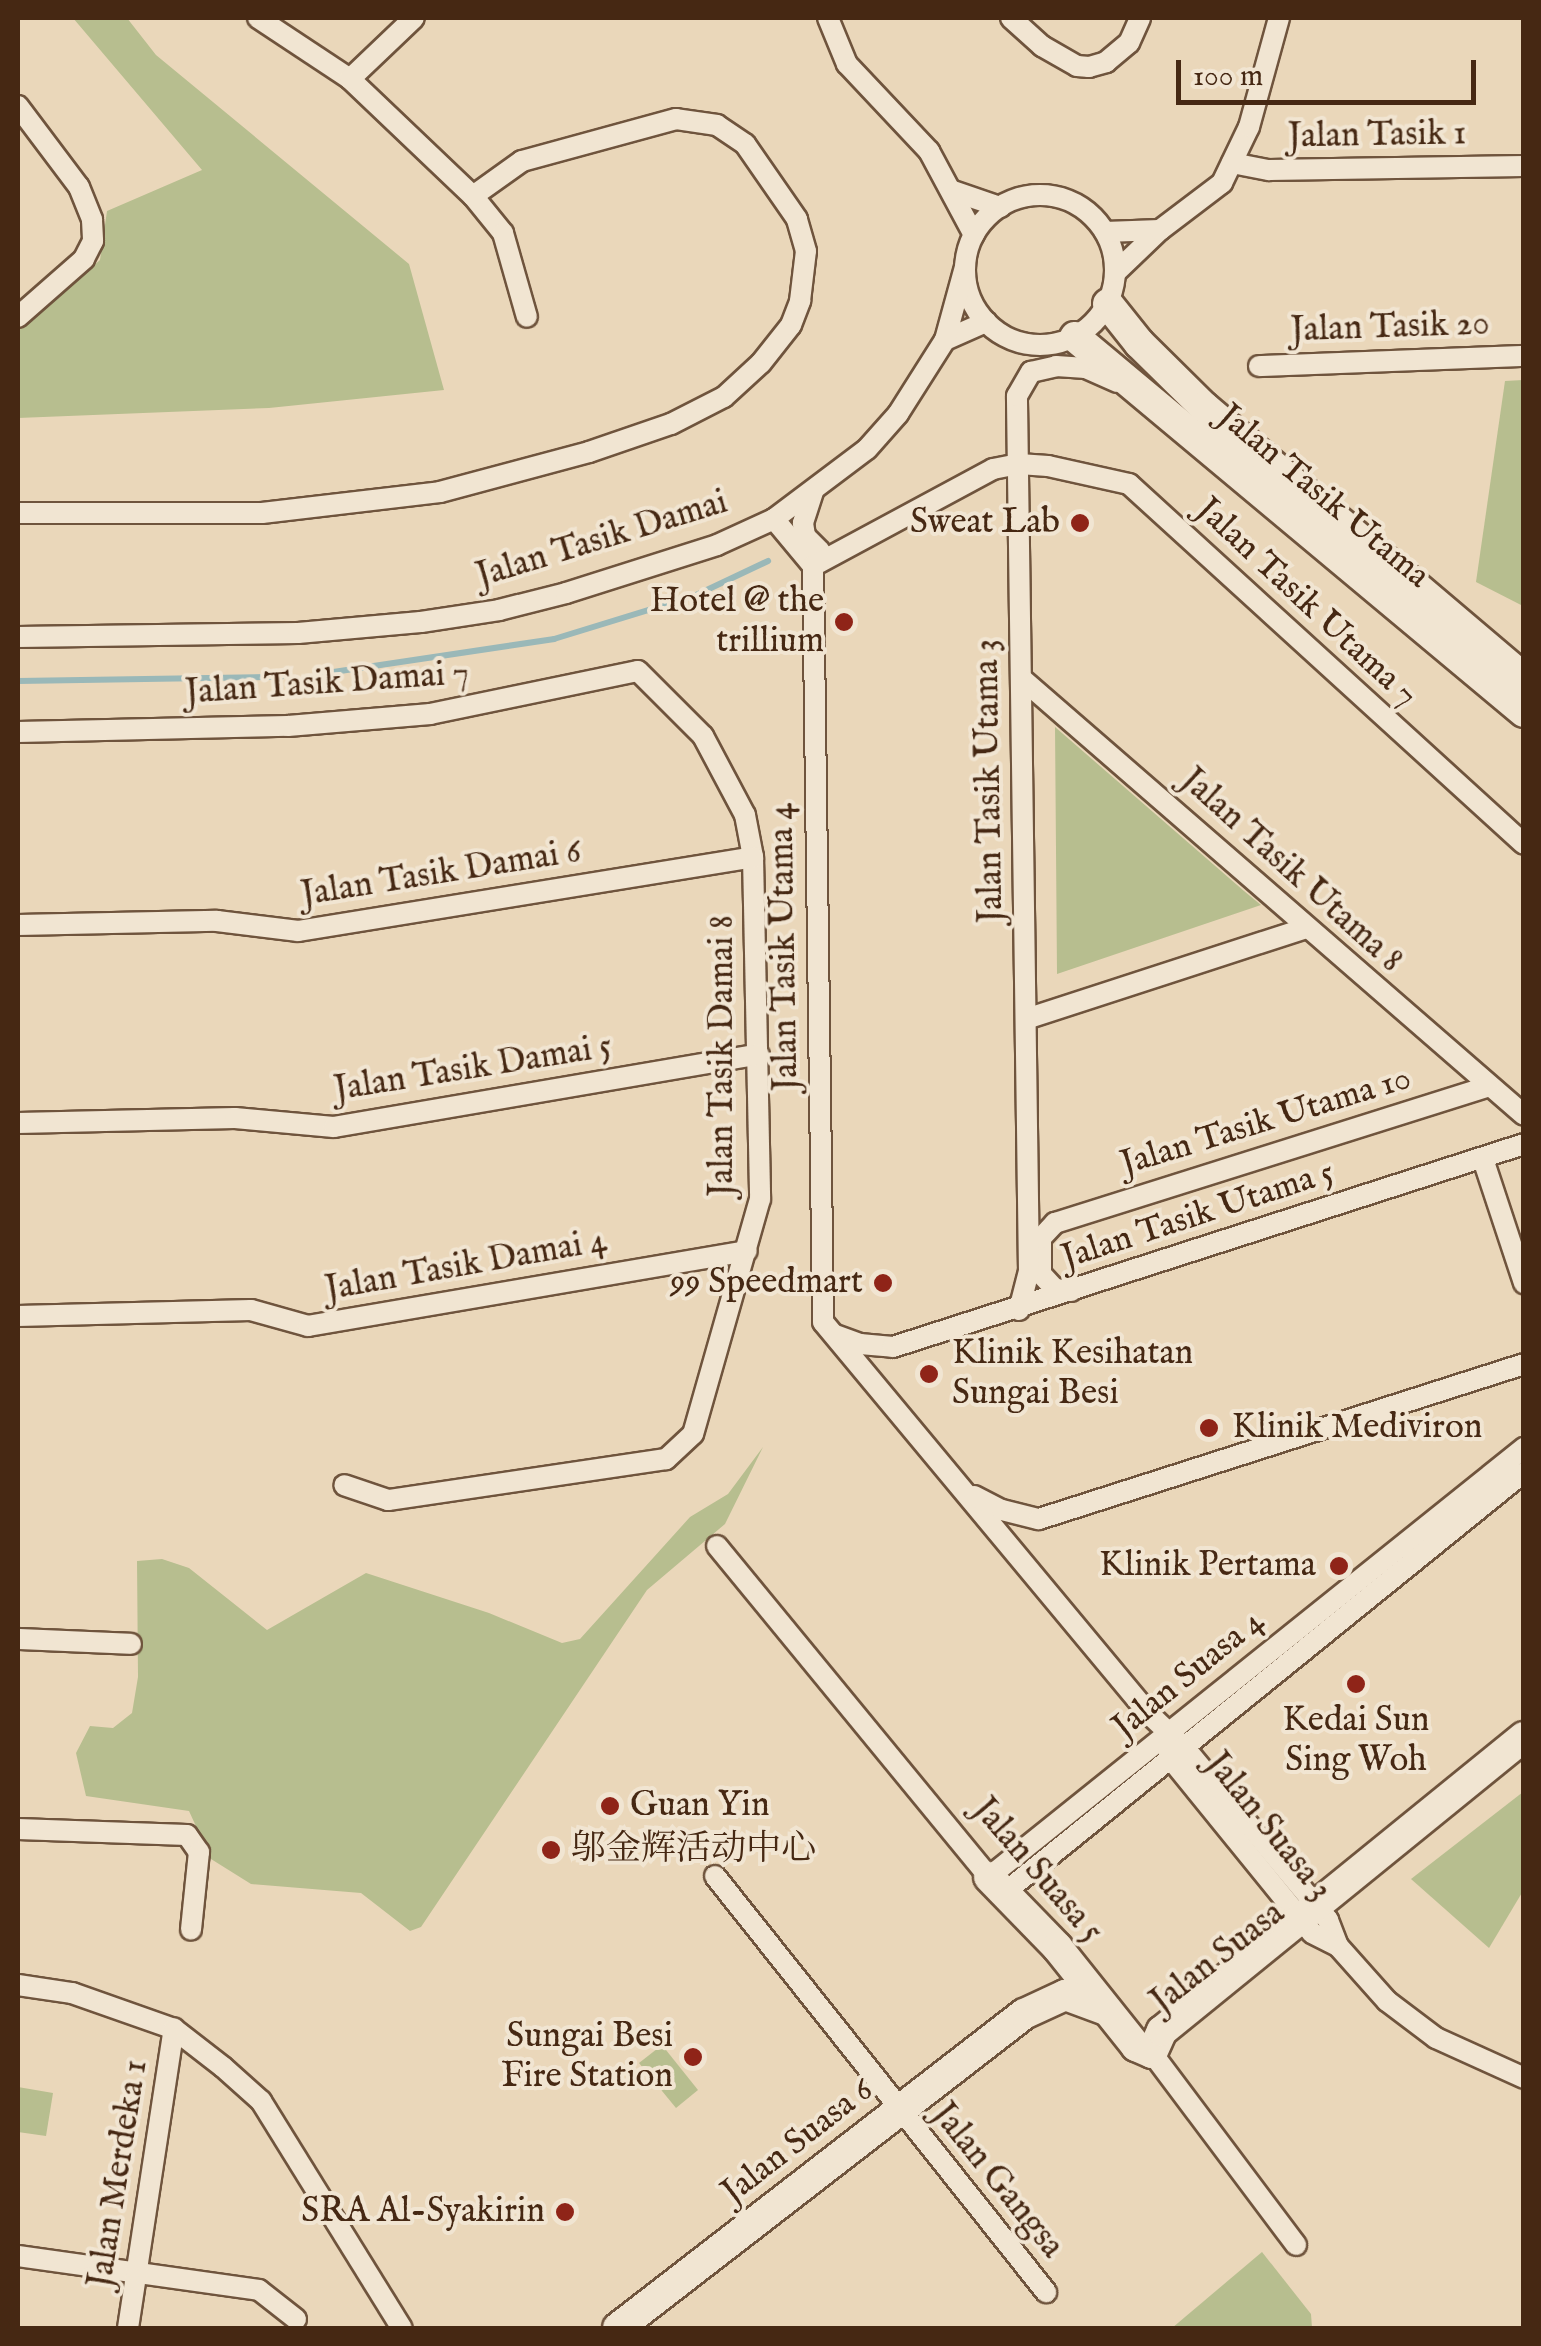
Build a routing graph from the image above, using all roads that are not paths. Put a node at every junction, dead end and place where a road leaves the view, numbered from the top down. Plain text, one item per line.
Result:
1 (258, 18) edge
2 (414, 18) edge
3 (828, 18) edge
4 (1011, 18) edge
5 (1140, 18) edge
6 (1278, 18) edge
7 (350, 80) junction
8 (18, 106) edge
9 (1232, 163) junction
10 (1524, 166) edge
11 (953, 191) junction
12 (473, 196) junction
13 (1000, 208) junction
14 (1160, 230) junction
15 (1105, 232) junction
16 (974, 234) junction
17 (965, 267) junction
18 (1116, 272) junction
19 (1108, 304) junction
20 (527, 316) dead end
21 (18, 317) edge
22 (986, 322) junction
23 (1075, 337) junction
24 (945, 340) junction
25 (1524, 356) edge
26 (1259, 366) dead end
27 (1143, 394) junction
28 (1194, 418) junction
29 (1019, 464) junction
30 (813, 492) junction
31 (18, 513) edge
32 (774, 518) junction
33 (834, 556) junction
34 (813, 566) junction
35 (18, 637) edge
36 (638, 671) joint
37 (1021, 678) junction
38 (1524, 678) edge
39 (1524, 712) edge
40 (18, 732) edge
41 (1524, 844) edge
42 (753, 857) junction
43 (18, 925) edge
44 (1306, 928) junction
45 (1026, 1019) junction
46 (758, 1054) junction
47 (1489, 1086) junction
48 (1521, 1113) edge
49 (18, 1123) edge
50 (1519, 1146) edge
51 (1483, 1159) junction
52 (1029, 1186) junction
53 (1063, 1220) junction
54 (746, 1251) junction
55 (1524, 1284) edge
56 (1071, 1291) junction
57 (1019, 1310) junction
58 (18, 1316) edge
59 (827, 1330) junction
60 (893, 1347) junction
61 (1524, 1364) edge
62 (878, 1387) junction
63 (1524, 1448) edge
64 (1524, 1472) edge
65 (344, 1485) dead end
66 (966, 1492) junction
67 (1039, 1519) junction
68 (716, 1546) dead end
69 (1030, 1568) junction
70 (18, 1639) edge
71 (131, 1644) dead end
72 (1524, 1737) edge
73 (1174, 1747) junction
74 (1524, 1764) edge
75 (18, 1828) edge
76 (715, 1876) dead end
77 (996, 1885) junction
78 (1319, 1924) junction
79 (1032, 1927) junction
80 (190, 1930) dead end
81 (18, 1984) edge
82 (1106, 2010) junction
83 (1024, 2014) junction
84 (174, 2029) junction
85 (1152, 2053) junction
86 (1524, 2078) edge
87 (898, 2111) junction
88 (1296, 2246) dead end
89 (18, 2256) edge
90 (136, 2274) junction
91 (1046, 2292) dead end
92 (296, 2320) dead end
93 (128, 2328) edge
94 (402, 2328) edge
95 (618, 2328) edge

1 - 7 street
2 - 7 street
3 - 11 street
4 - 5 street
6 - 9 street
7 - 12 street
8 - 21 street
9 - 10 street, Jalan Tasik 1
9 - 14 street
11 - 13 street
11 - 16 street
12 - 20 street
12 - 31 street
13 - 15 street
13 - 16 street
14 - 15 street
14 - 18 street
15 - 18 street
16 - 17 street
17 - 22 street
17 - 24 street, Jalan Tasik Damai
18 - 19 street
19 - 23 street
19 - 28 street, Jalan Tasik Utama
22 - 23 street
22 - 24 street
23 - 27 street, Jalan Tasik Utama
24 - 30 street, Jalan Tasik Damai
25 - 26 street, Jalan Tasik 20
27 - 28 street, Jalan Tasik Utama
27 - 29 street, Jalan Tasik Utama 3
28 - 38 street, Jalan Tasik Utama
28 - 39 street, Jalan Tasik Utama
29 - 33 street
29 - 37 street, Jalan Tasik Utama 3
29 - 41 street, Jalan Tasik Utama 7
30 - 32 street, Jalan Tasik Damai
30 - 33 street
32 - 34 street
32 - 35 street, Jalan Tasik Damai
33 - 34 street
34 - 59 street, Jalan Tasik Utama 4
36 - 40 street, Jalan Tasik Damai 7
36 - 42 street, Jalan Tasik Damai 8
37 - 44 street, Jalan Tasik Utama 8
37 - 45 street, Jalan Tasik Utama 3
42 - 43 street, Jalan Tasik Damai 6
42 - 46 street, Jalan Tasik Damai 8
44 - 45 street
44 - 47 street, Jalan Tasik Utama 8
45 - 52 street, Jalan Tasik Utama 3
46 - 49 street, Jalan Tasik Damai 5
46 - 54 street, Jalan Tasik Damai 8
47 - 48 street, Jalan Tasik Utama 8
47 - 53 street, Jalan Tasik Utama 10
48 - 50 street, Jalan Tasik Utama 8
50 - 51 street, Jalan Tasik Utama 5
51 - 55 street
51 - 56 street, Jalan Tasik Utama 5
52 - 53 street
52 - 57 street, Jalan Tasik Utama 3
53 - 56 street
54 - 58 street, Jalan Tasik Damai 4
54 - 65 street, Jalan Tasik Damai 8
56 - 57 street, Jalan Tasik Utama 5
57 - 60 street, Jalan Tasik Utama 5
59 - 60 street, Jalan Tasik Utama 5
59 - 62 street, Jalan Suasa 3
60 - 62 street
61 - 67 street
62 - 66 street, Jalan Suasa 3
63 - 73 street, Jalan Suasa 4
64 - 73 street, Jalan Suasa 4
66 - 67 street
66 - 69 street, Jalan Suasa 3
67 - 69 street
68 - 77 street, Jalan Suasa 5
69 - 73 street, Jalan Suasa 3
70 - 71 street
72 - 78 street, Jalan Suasa
73 - 77 street, Jalan Suasa 4
73 - 78 street, Jalan Suasa 3
74 - 78 street, Jalan Suasa
75 - 80 street
76 - 87 street, Jalan Gangsa
77 - 79 street, Jalan Suasa 5
78 - 85 street, Jalan Suasa
78 - 86 street, Jalan Suasa 3
79 - 82 street, Jalan Suasa 5
79 - 83 street, Jalan Suasa 6
81 - 84 street
82 - 83 street, Jalan Suasa 6
82 - 85 street, Jalan Suasa 5
83 - 87 street, Jalan Suasa 6
84 - 90 street, Jalan Merdeka 1
84 - 94 street
85 - 88 street, Jalan Suasa 5
87 - 91 street, Jalan Gangsa
87 - 95 street, Jalan Suasa 6
89 - 90 street
90 - 92 street
90 - 93 street, Jalan Merdeka 1

